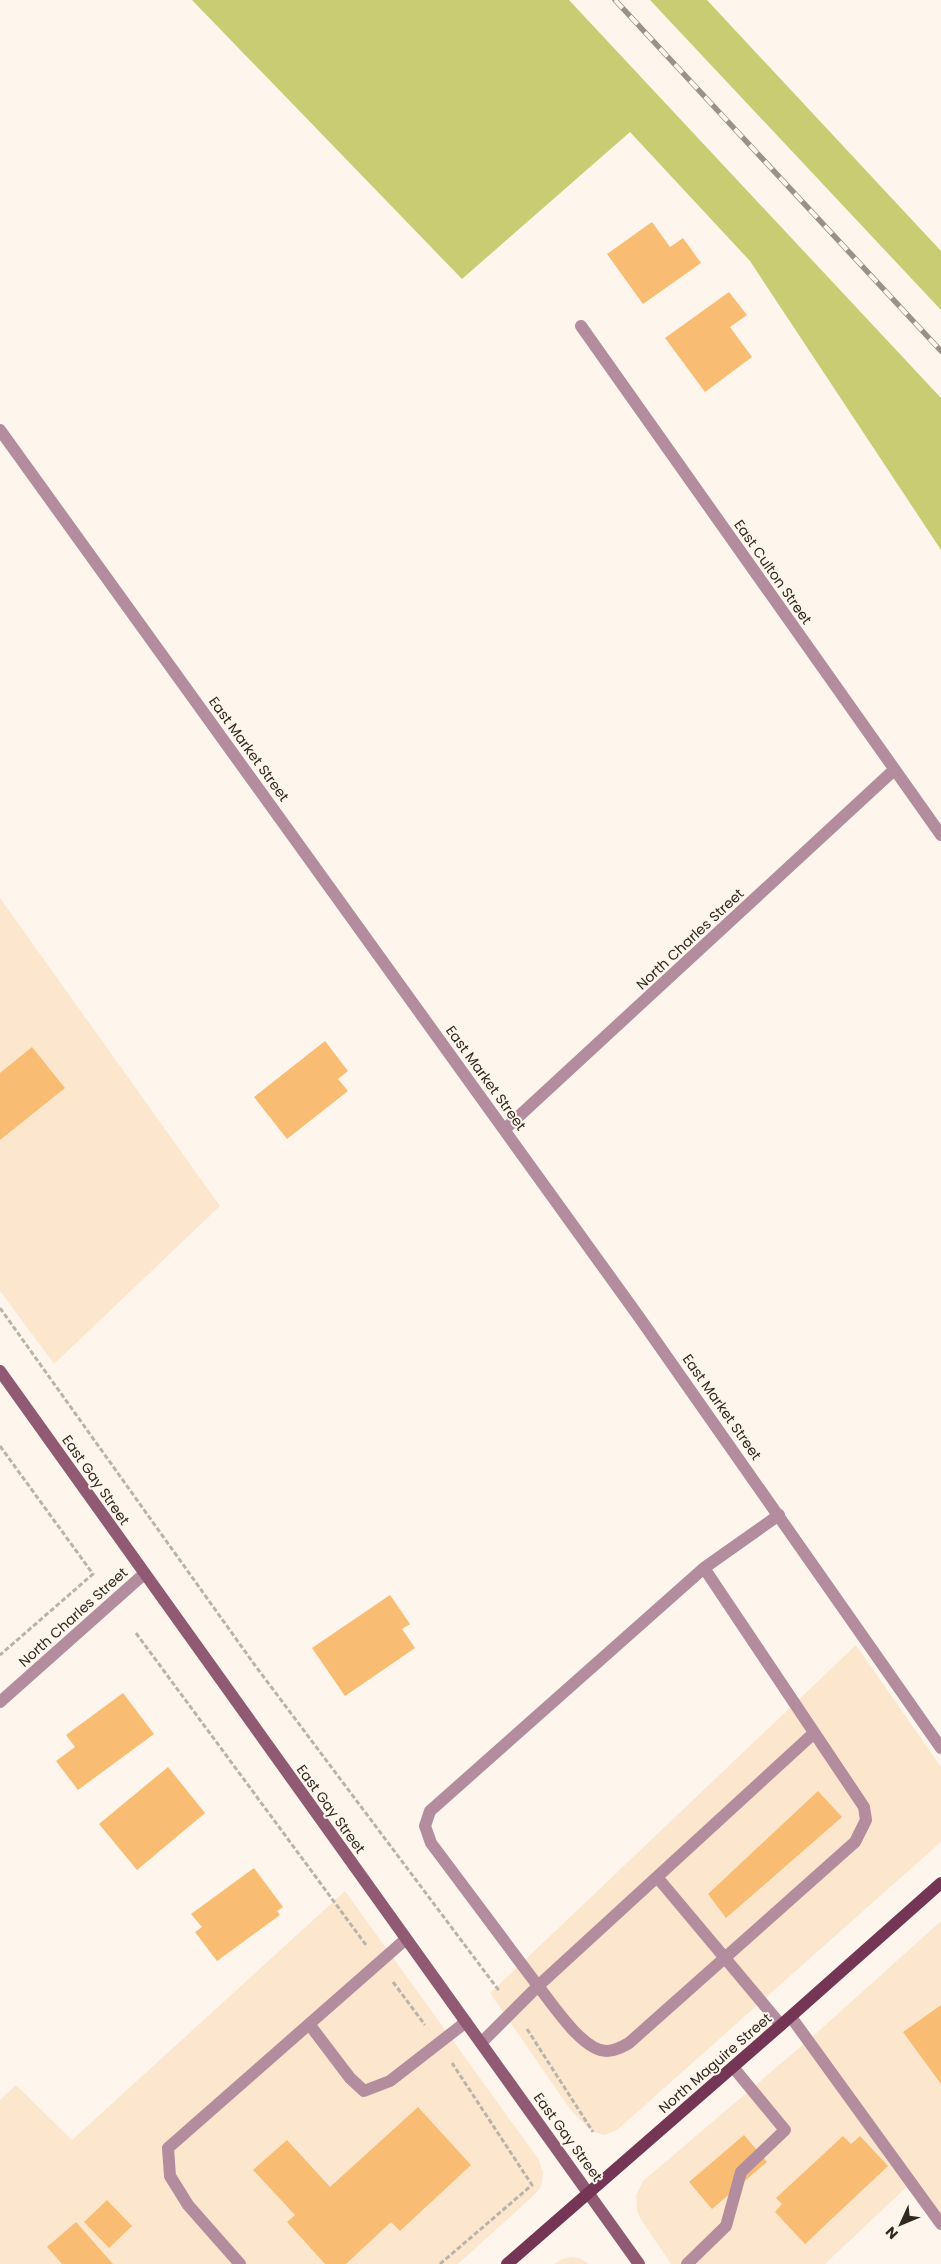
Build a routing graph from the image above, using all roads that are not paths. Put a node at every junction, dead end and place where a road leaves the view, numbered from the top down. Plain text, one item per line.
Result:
1 (581, 326) dead end
2 (0, 430) edge
3 (894, 770) junction
4 (941, 835) edge
5 (505, 1130) junction
6 (0, 1371) edge
7 (779, 1515) junction
8 (704, 1568) junction
9 (144, 1574) junction
10 (0, 1702) edge
11 (814, 1733) junction
12 (941, 1748) edge
13 (657, 1876) junction
14 (941, 1883) edge
15 (406, 1940) junction
16 (725, 1957) junction
17 (538, 1986) junction
18 (786, 2021) junction
19 (466, 2022) junction
20 (309, 2024) junction
21 (481, 2043) junction
22 (733, 2067) junction
23 (590, 2192) junction
24 (941, 2224) edge
25 (240, 2264) edge
26 (507, 2264) edge
27 (640, 2264) edge
28 (687, 2264) edge

1 - 3 street, East Culton Street
2 - 5 street, East Market Street
3 - 4 street, East Culton Street
3 - 5 street, North Charles Street
5 - 7 street, East Market Street
6 - 9 main road, East Gay Street
7 - 8 street
7 - 12 street, East Market Street
8 - 11 street
8 - 17 street
9 - 10 street, North Charles Street
9 - 15 main road, East Gay Street
11 - 13 street
11 - 16 street
13 - 16 street
13 - 17 street
14 - 18 main road, North Maguire Street
15 - 19 main road, East Gay Street
15 - 20 street
16 - 17 street
16 - 18 street
17 - 21 street
18 - 22 main road, North Maguire Street
18 - 24 street
19 - 20 street
19 - 21 main road, East Gay Street
20 - 25 street
21 - 23 main road, East Gay Street
22 - 23 main road, North Maguire Street
22 - 28 street
23 - 26 main road, North Maguire Street
23 - 27 main road, East Gay Street

